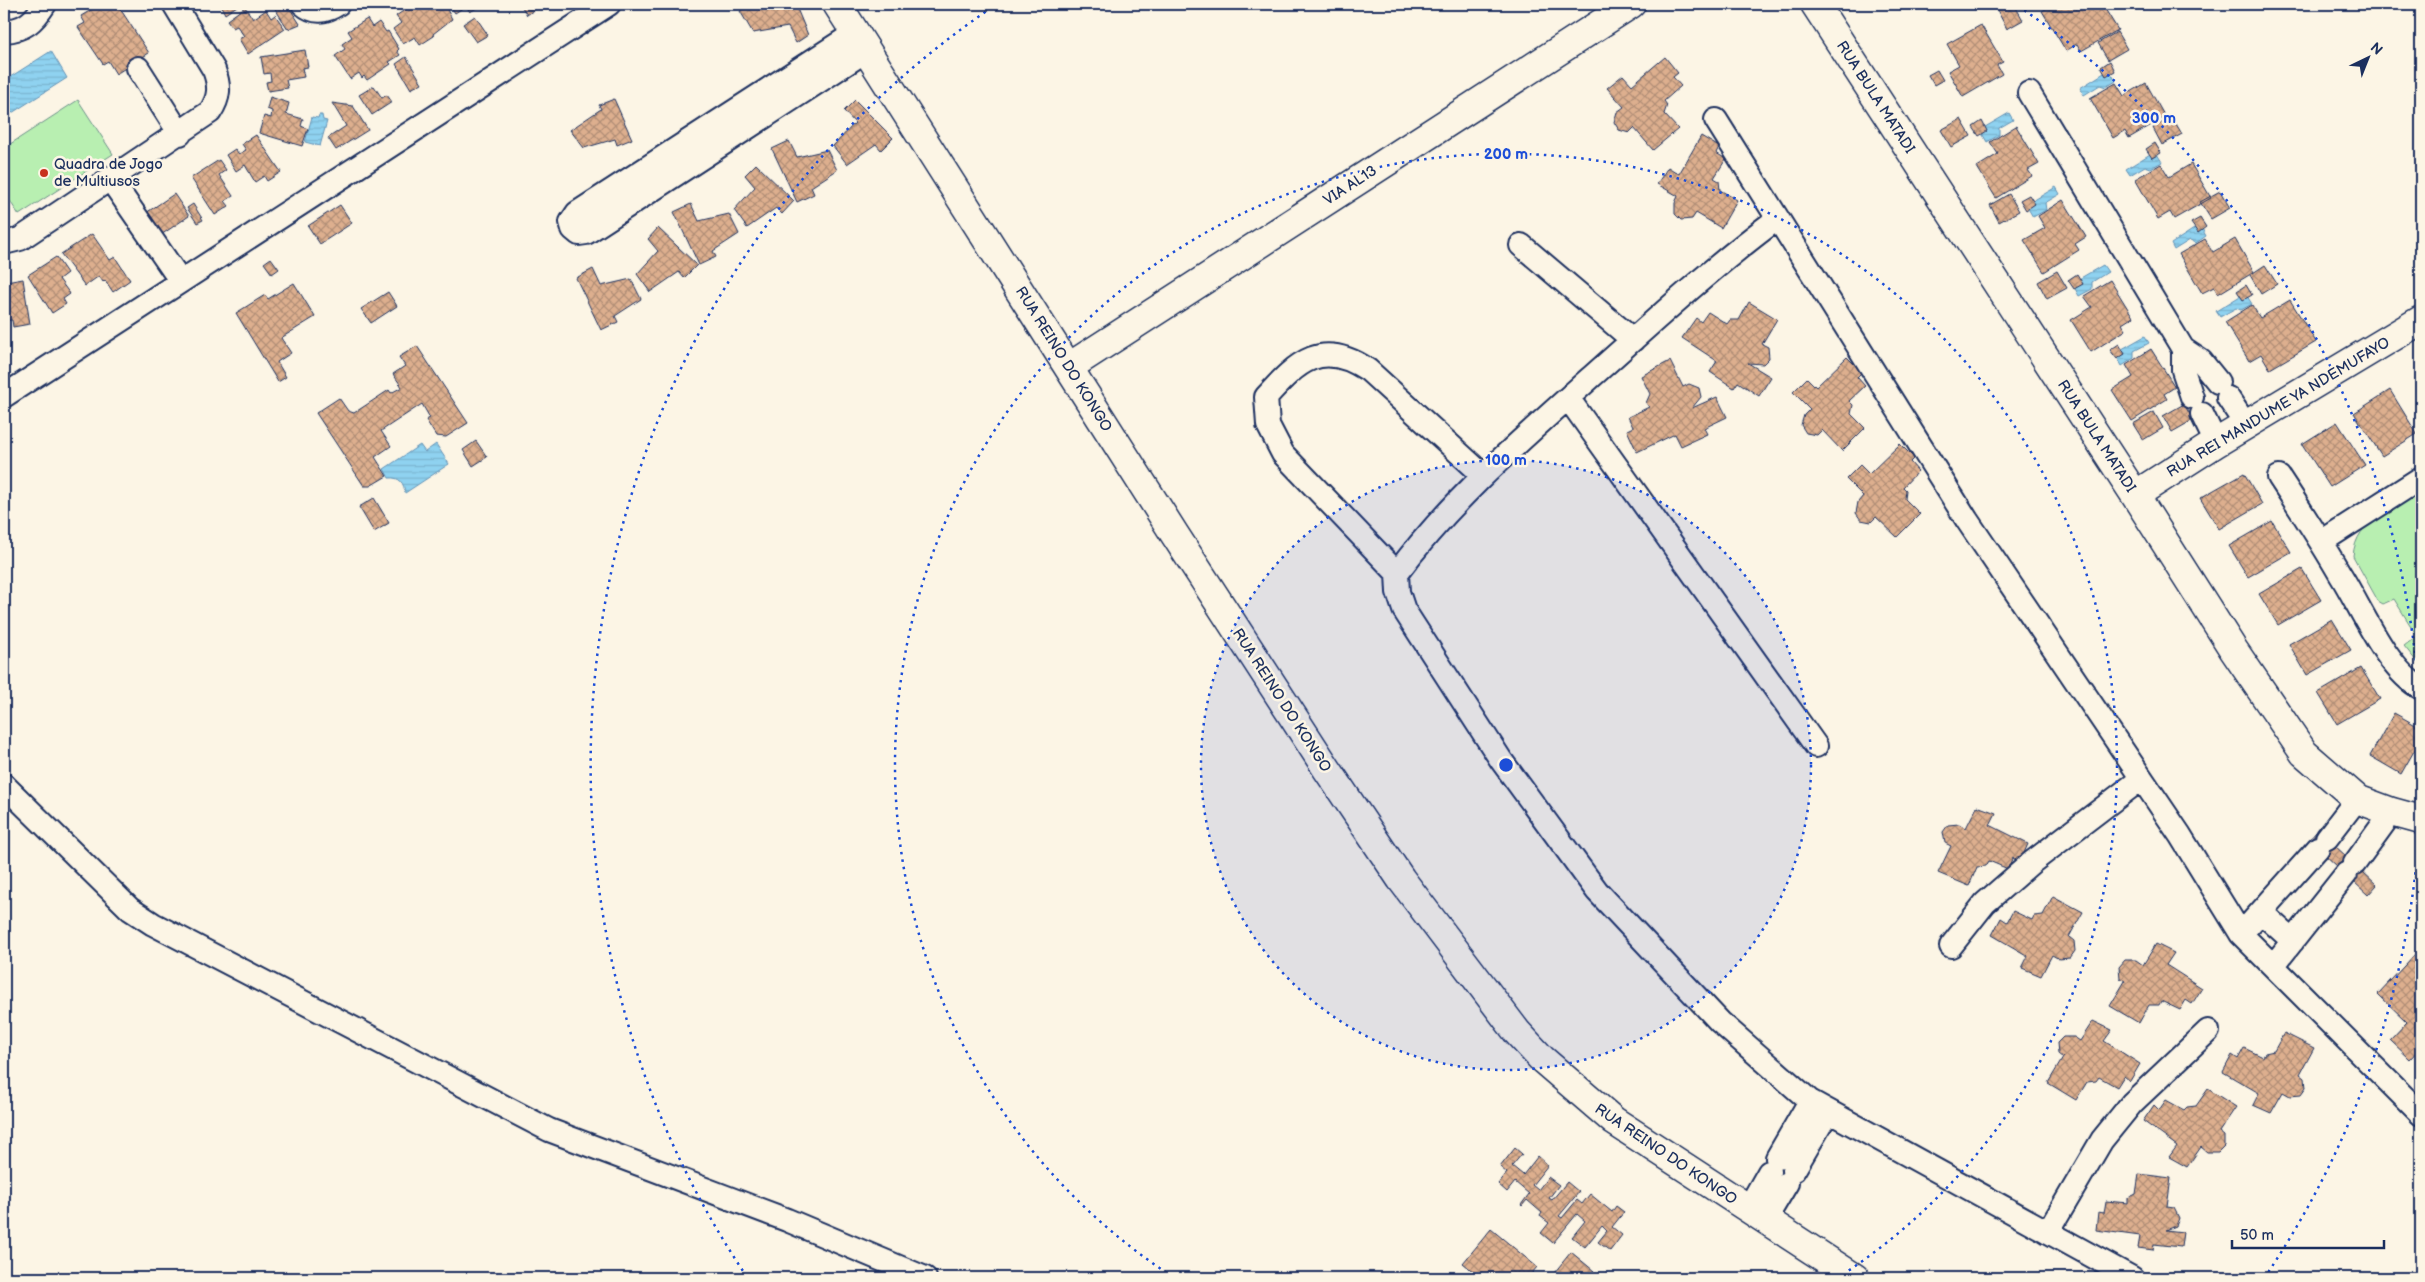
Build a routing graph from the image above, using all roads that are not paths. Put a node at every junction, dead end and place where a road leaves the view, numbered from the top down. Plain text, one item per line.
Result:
1 (45, 4) edge
2 (174, 4) edge
3 (303, 4) edge
4 (338, 4) edge
5 (609, 4) edge
6 (837, 4) edge
7 (1631, 4) edge
8 (1815, 4) edge
9 (4, 31) edge
10 (861, 41) junction
11 (138, 68) dead end
12 (2029, 93) dead end
13 (1716, 120) dead end
14 (180, 134) junction
15 (111, 180) junction
16 (1776, 219) junction
17 (4, 242) edge
18 (1521, 245) dead end
19 (180, 280) junction
20 (2421, 320) edge
21 (1633, 340) junction
22 (2183, 350) junction
23 (1069, 367) junction
24 (4, 396) edge
25 (1568, 398) junction
26 (2246, 426) junction
27 (2216, 443) junction
28 (1483, 474) junction
29 (2279, 477) dead end
30 (2421, 478) edge
31 (2135, 495) junction
32 (2321, 542) junction
33 (1397, 573) junction
34 (2421, 688) edge
35 (1816, 746) dead end
36 (2141, 779) junction
37 (4, 785) edge
38 (2357, 800) junction
39 (2392, 812) junction
40 (2421, 820) edge
41 (2326, 839) junction
42 (2354, 864) junction
43 (2261, 912) junction
44 (2241, 934) junction
45 (2293, 941) junction
46 (1951, 946) dead end
47 (2272, 966) junction
48 (2208, 1031) dead end
49 (1819, 1106) junction
50 (2421, 1114) edge
51 (1756, 1214) junction
52 (2048, 1232) junction
53 (925, 1278) edge
54 (1855, 1278) edge
55 (2132, 1278) edge

1 - 9 street
2 - 14 street
3 - 4 street
5 - 19 street
6 - 10 street, RUA REINO DO KONGO
7 - 23 street, VIA AL13
8 - 31 street, RUA BULA MATADI
10 - 10 street
10 - 23 street, RUA REINO DO KONGO
11 - 14 street
12 - 22 street
13 - 16 street
14 - 15 street
15 - 17 street
15 - 19 street
16 - 21 street
16 - 36 street
18 - 21 street
19 - 24 street
20 - 26 street, RUA REI MANDUME YA NDEMUFAYO
21 - 25 street
22 - 26 street
22 - 27 street
23 - 51 street, RUA REINO DO KONGO
25 - 28 street
25 - 35 street
26 - 27 street, RUA REI MANDUME YA NDEMUFAYO
27 - 31 street, RUA REI MANDUME YA NDEMUFAYO
28 - 33 street
28 - 33 street
29 - 32 street
30 - 32 street
31 - 38 street, RUA BULA MATADI
32 - 34 street
33 - 49 street
36 - 44 street
36 - 46 street
37 - 53 street
38 - 39 street, RUA BULA MATADI
38 - 41 street
39 - 40 street, RUA BULA MATADI
39 - 42 street
41 - 42 street
41 - 43 street
42 - 45 street
43 - 44 street
43 - 45 street
44 - 47 street
45 - 47 street
47 - 50 street
48 - 52 street
49 - 51 street
49 - 52 street
51 - 54 street, RUA REINO DO KONGO
52 - 55 street

